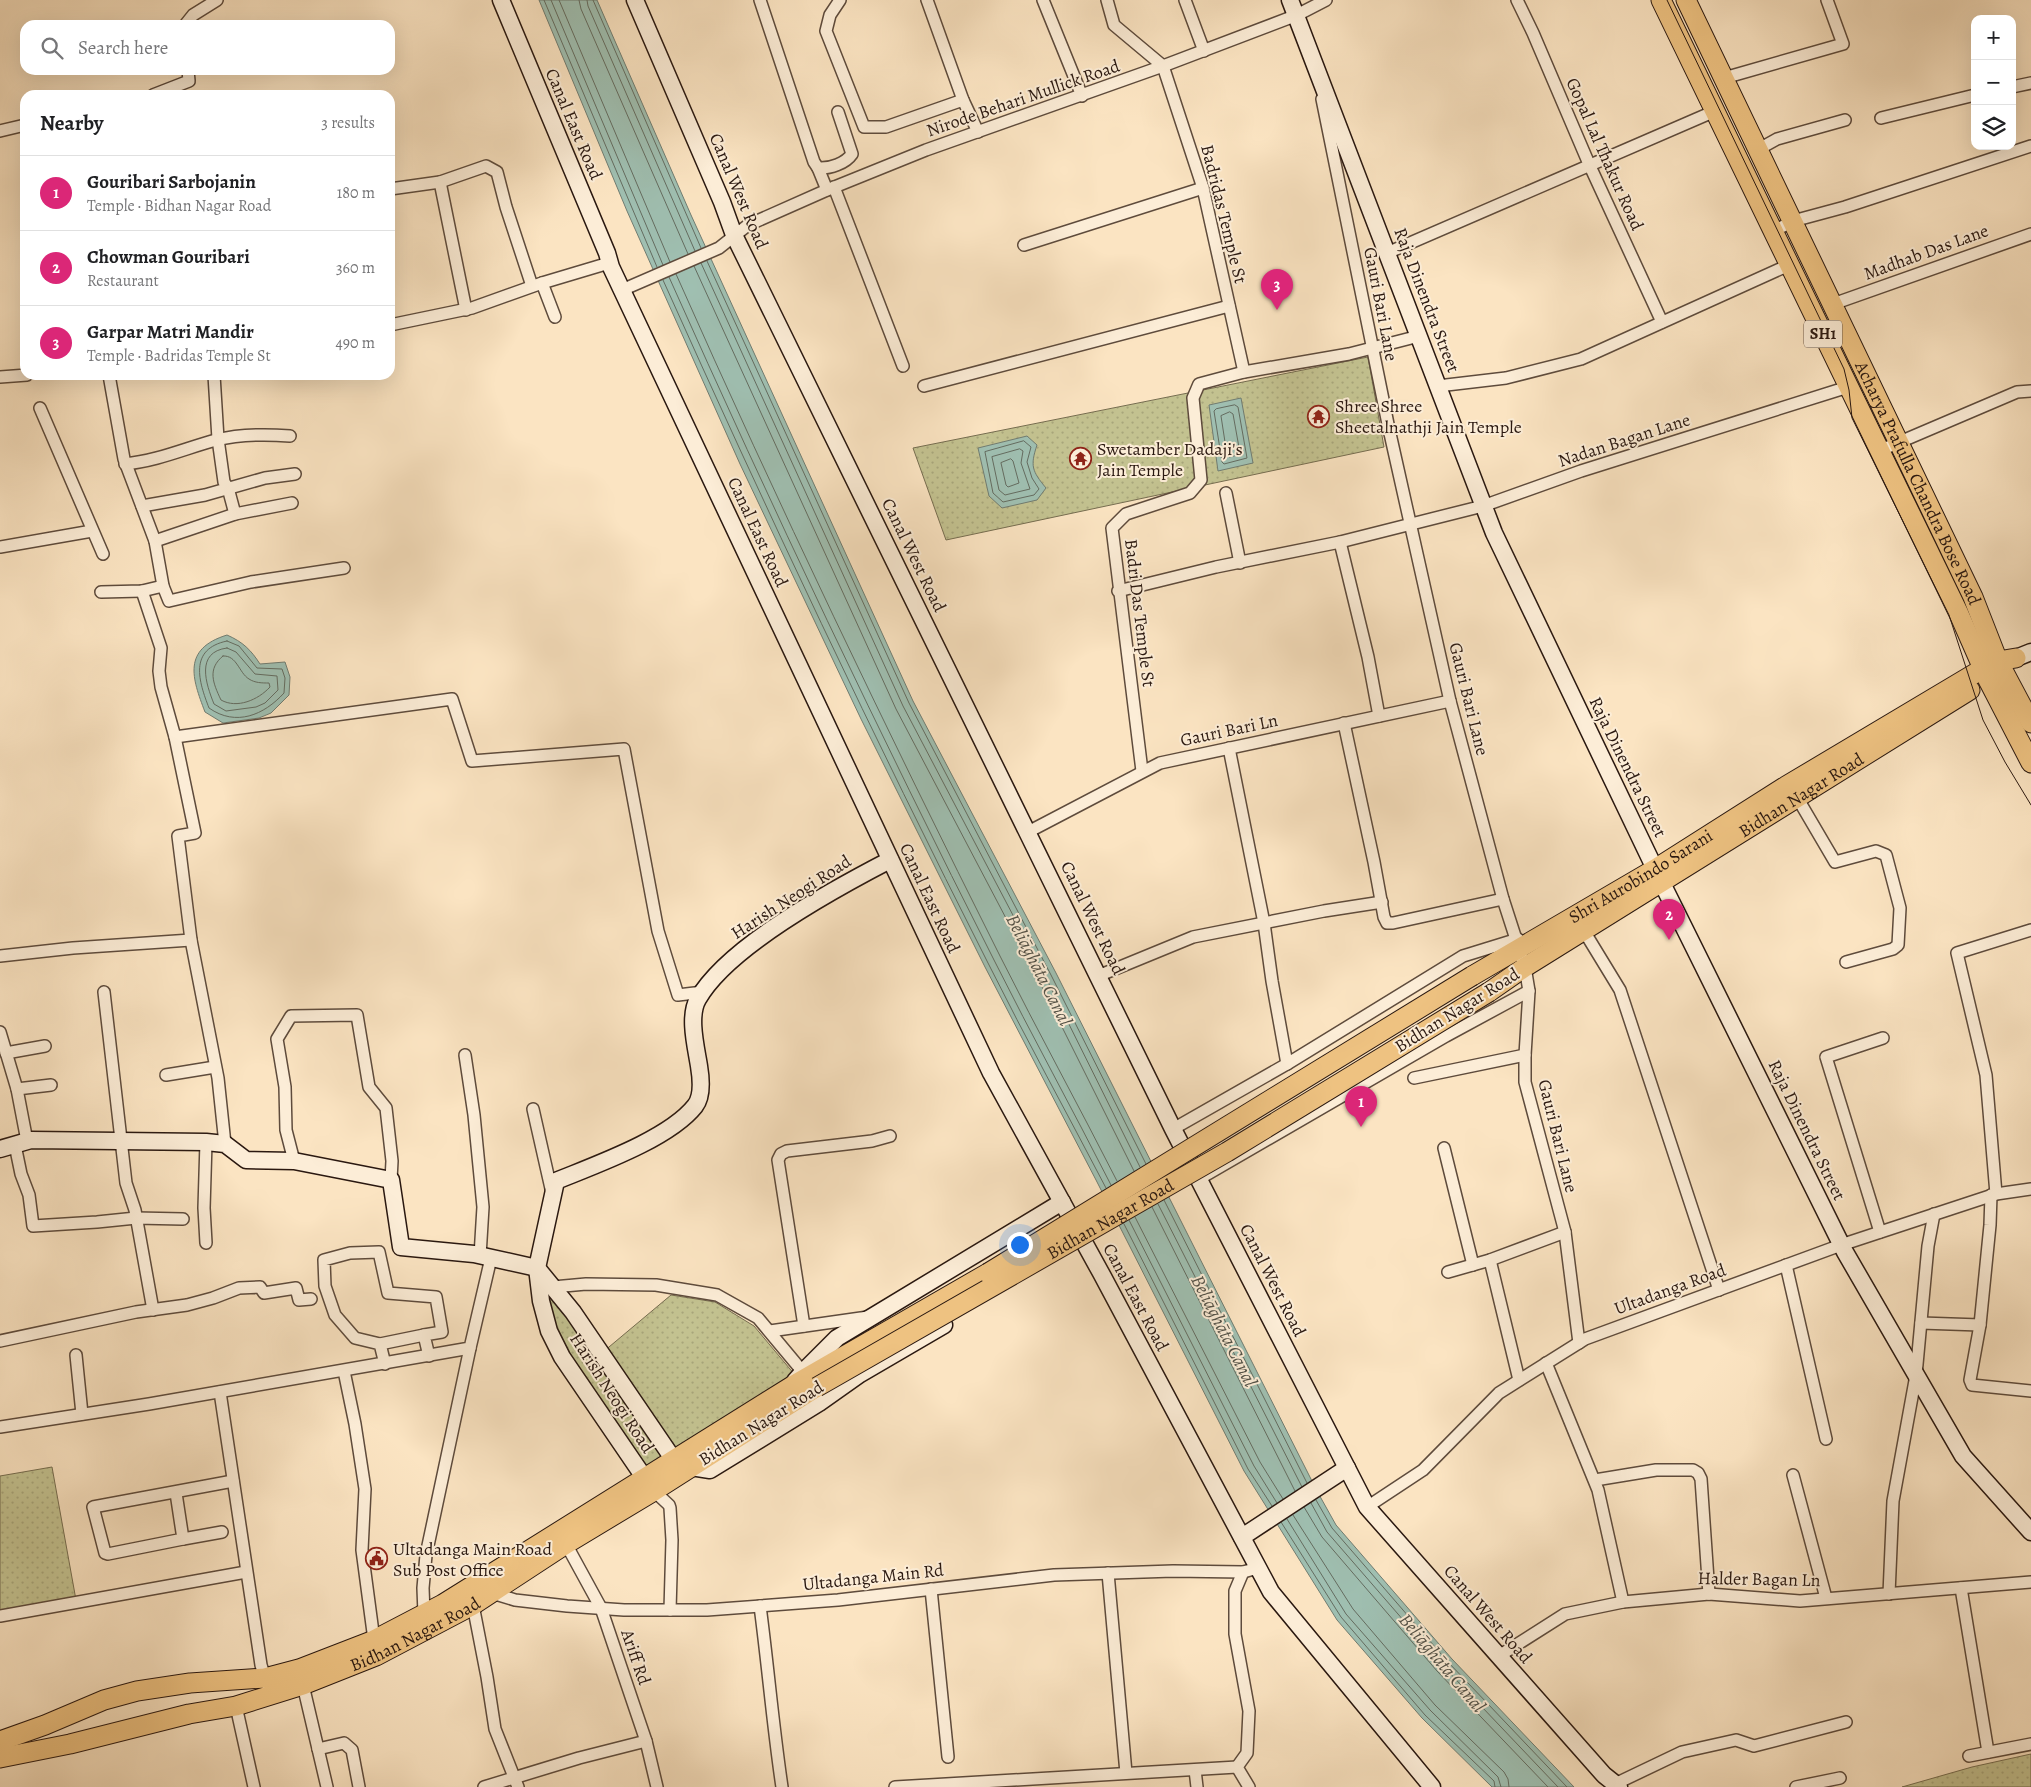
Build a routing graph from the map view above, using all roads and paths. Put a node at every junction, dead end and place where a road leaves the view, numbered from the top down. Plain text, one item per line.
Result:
1 (217, 0) edge
2 (501, 0) edge
3 (636, 0) edge
4 (760, 0) edge
5 (840, 0) edge
6 (927, 0) edge
7 (1043, 0) edge
8 (1107, 0) edge
9 (1184, 0) edge
10 (1326, 0) edge
11 (1517, 0) edge
12 (1661, 0) edge
13 (1686, 0) edge
14 (1827, 0) edge
15 (1294, 7) edge
16 (189, 20) edge
17 (1204, 50) junction
18 (1314, 60) junction
19 (1163, 66) junction
20 (188, 75) edge
21 (1724, 78) junction
22 (2031, 82) edge
23 (2016, 86) edge
24 (166, 90) edge
25 (1082, 96) junction
26 (1971, 96) edge
27 (963, 100) junction
28 (1716, 111) junction
29 (838, 112) dead end
30 (1881, 118) dead end
31 (1845, 120) dead end
32 (20, 126) edge
33 (0, 130) edge
34 (975, 133) junction
35 (2031, 146) edge
36 (1759, 149) junction
37 (848, 160) junction
38 (1590, 164) junction
39 (818, 168) junction
40 (854, 179) junction
41 (440, 182) junction
42 (1203, 188) junction
43 (395, 189) edge
44 (831, 189) junction
45 (1793, 221) junction
46 (1774, 231) junction
47 (2031, 234) edge
48 (734, 235) junction
49 (1024, 245) dead end
50 (1387, 252) junction
51 (609, 263) junction
52 (1791, 264) junction
53 (537, 284) junction
54 (622, 290) junction
55 (1832, 304) junction
56 (1229, 306) junction
57 (466, 310) junction
58 (555, 317) dead end
59 (1662, 322) junction
60 (395, 323) edge
61 (1419, 336) junction
62 (1372, 348) junction
63 (903, 366) dead end
64 (1244, 372) junction
65 (20, 376) edge
66 (0, 378) edge
67 (110, 380) edge
68 (214, 380) edge
69 (924, 386) dead end
70 (1438, 386) junction
71 (1848, 387) junction
72 (2031, 391) edge
73 (40, 408) dead end
74 (290, 436) dead end
75 (218, 439) junction
76 (1899, 442) junction
77 (1880, 450) junction
78 (125, 464) junction
79 (295, 474) dead end
80 (228, 488) junction
81 (1226, 493) dead end
82 (292, 503) dead end
83 (142, 506) junction
84 (1484, 506) junction
85 (235, 514) junction
86 (1411, 525) junction
87 (92, 531) junction
88 (155, 541) junction
89 (1340, 542) junction
90 (0, 547) edge
91 (103, 554) dead end
92 (1240, 563) junction
93 (344, 568) dead end
94 (162, 586) junction
95 (142, 591) junction
96 (1118, 591) junction
97 (101, 592) dead end
98 (2003, 665) edge
99 (1450, 701) junction
100 (1380, 716) junction
101 (1344, 723) junction
102 (2031, 723) edge
103 (175, 737) junction
104 (1229, 748) junction
105 (2031, 763) edge
106 (1142, 772) junction
107 (1798, 799) junction
108 (1028, 832) junction
109 (890, 860) junction
110 (1659, 876) junction
111 (1503, 899) junction
112 (1382, 902) junction
113 (1264, 923) junction
114 (2031, 930) edge
115 (1584, 931) junction
116 (191, 940) junction
117 (1521, 952) junction
118 (0, 956) edge
119 (1846, 962) dead end
120 (1098, 976) junction
121 (1472, 976) joint
122 (1529, 991) junction
123 (104, 992) dead end
124 (703, 992) junction
125 (0, 1032) edge
126 (1883, 1038) dead end
127 (45, 1046) dead end
128 (6, 1053) junction
129 (465, 1055) dead end
130 (1524, 1055) junction
131 (1287, 1064) junction
132 (215, 1066) junction
133 (166, 1075) dead end
134 (1414, 1078) dead end
135 (51, 1085) dead end
136 (17, 1089) junction
137 (533, 1109) dead end
138 (1173, 1129) junction
139 (890, 1136) dead end
140 (121, 1141) junction
141 (206, 1142) junction
142 (225, 1144) junction
143 (14, 1145) edge
144 (1444, 1148) dead end
145 (294, 1161) junction
146 (1199, 1179) junction
147 (391, 1180) junction
148 (2031, 1189) edge
149 (1993, 1195) junction
150 (553, 1196) junction
151 (1062, 1202) junction
152 (1934, 1214) junction
153 (136, 1218) junction
154 (183, 1219) dead end
155 (1565, 1232) junction
156 (1880, 1232) junction
157 (206, 1243) dead end
158 (1085, 1244) junction
159 (1841, 1245) junction
160 (485, 1257) junction
161 (1490, 1260) junction
162 (1473, 1265) junction
163 (1786, 1265) junction
164 (537, 1268) junction
165 (1448, 1272) dead end
166 (553, 1287) junction
167 (1719, 1290) junction
168 (311, 1298) dead end
169 (153, 1310) junction
170 (874, 1316) junction
171 (1921, 1323) junction
172 (1980, 1325) junction
173 (804, 1326) junction
174 (770, 1331) junction
175 (424, 1335) junction
176 (0, 1341) edge
177 (1579, 1343) junction
178 (380, 1344) junction
179 (470, 1348) junction
180 (76, 1355) dead end
181 (429, 1356) junction
182 (1546, 1363) junction
183 (385, 1364) junction
184 (344, 1371) junction
185 (1916, 1375) junction
186 (805, 1380) junction
187 (1519, 1380) junction
188 (2031, 1391) edge
189 (220, 1392) junction
190 (82, 1414) junction
191 (0, 1427) edge
192 (1826, 1439) dead end
193 (683, 1466) junction
194 (1344, 1470) junction
195 (1794, 1475) dead end
196 (1594, 1480) junction
197 (233, 1481) junction
198 (649, 1485) junction
199 (176, 1493) junction
200 (1367, 1507) junction
201 (222, 1532) dead end
202 (2031, 1532) edge
203 (1246, 1534) junction
204 (183, 1539) junction
205 (566, 1544) junction
206 (1251, 1570) junction
207 (246, 1572) junction
208 (1108, 1573) junction
209 (2031, 1582) edge
210 (1961, 1588) junction
211 (931, 1589) junction
212 (492, 1593) junction
213 (1709, 1594) junction
214 (1889, 1594) junction
215 (1826, 1598) junction
216 (1623, 1602) junction
217 (473, 1605) junction
218 (760, 1606) junction
219 (601, 1608) junction
220 (670, 1610) junction
221 (424, 1614) junction
222 (0, 1616) edge
223 (374, 1640) junction
224 (1499, 1656) junction
225 (303, 1686) junction
226 (268, 1687) junction
227 (236, 1706) junction
228 (1846, 1722) dead end
229 (0, 1741) edge
230 (646, 1741) junction
231 (2031, 1744) edge
232 (318, 1749) junction
233 (1988, 1752) junction
234 (1969, 1756) dead end
235 (948, 1757) dead end
236 (0, 1758) edge
237 (1237, 1767) junction
238 (1195, 1770) junction
239 (1126, 1773) junction
240 (1840, 1778) dead end
241 (1073, 1782) edge
242 (516, 1783) edge
243 (1030, 1783) edge
244 (1617, 1785) edge
245 (913, 1786) edge
246 (254, 1787) edge
247 (327, 1787) edge
248 (359, 1787) edge
249 (484, 1787) edge
250 (657, 1787) edge
251 (782, 1787) edge
252 (895, 1787) edge
253 (1197, 1787) edge
254 (1250, 1787) edge
255 (1432, 1787) edge
256 (1796, 1787) edge

1 - 16 street
2 - 51 main road, Canal East Road
3 - 48 main road, Canal West Road
4 - 39 street
5 - 27 street
6 - 27 street
7 - 25 street
8 - 19 street
9 - 17 street
10 - 15 street, Nirode Behari Mullick Road
11 - 38 street, Gopal Lal Thakur Road
12 - 28 main road, Acharya Prafulla Chandra Bose Road / SH1
13 - 21 main road, Acharya Prafulla Chandra Bose Road / SH1
14 - 21 street
15 - 17 street, Nirode Behari Mullick Road
15 - 18 main road, Raja Dinendra Street
17 - 19 street, Nirode Behari Mullick Road
18 - 50 main road, Raja Dinendra Street
18 - 62 street, Gauri Bari Lane
19 - 25 street, Nirode Behari Mullick Road
19 - 42 street, Badridas Temple St
20 - 24 street
21 - 36 main road, Acharya Prafulla Chandra Bose Road / SH1
22 - 23 street
25 - 34 street, Nirode Behari Mullick Road
26 - 30 street
27 - 34 street
28 - 38 street
28 - 46 main road, Acharya Prafulla Chandra Bose Road / SH1
29 - 37 street
31 - 36 street
32 - 33 street
34 - 40 street, Nirode Behari Mullick Road
35 - 45 street
36 - 45 main road, Acharya Prafulla Chandra Bose Road / SH1
37 - 39 street
37 - 40 street
38 - 50 street
38 - 59 street, Gopal Lal Thakur Road
39 - 44 street
40 - 44 street, Nirode Behari Mullick Road
41 - 43 street
41 - 53 street
41 - 57 street
42 - 49 street
42 - 56 street, Badridas Temple St
44 - 48 street, Nirode Behari Mullick Road
44 - 63 street
45 - 46 street
45 - 55 main road, Acharya Prafulla Chandra Bose Road / SH1
46 - 52 main road, Acharya Prafulla Chandra Bose Road / SH1
47 - 55 street, Madhab Das Lane
48 - 54 street, Nirode Behari Mullick Road
48 - 108 main road, Canal West Road
50 - 61 main road, Raja Dinendra Street
51 - 53 street
51 - 54 main road, Canal East Road
52 - 59 street
52 - 71 main road, Acharya Prafulla Chandra Bose Road / SH1
53 - 57 street
53 - 58 street
54 - 109 main road, Canal East Road
55 - 76 main road, Acharya Prafulla Chandra Bose Road / SH1
56 - 64 street, Badridas Temple St
56 - 69 street
57 - 60 street
59 - 70 street
61 - 62 street
61 - 70 main road, Raja Dinendra Street
62 - 64 street
62 - 86 street, Gauri Bari Lane
64 - 96 street, Badri Das Temple St
65 - 66 street
67 - 78 street
68 - 75 street
70 - 84 main road, Raja Dinendra Street
71 - 77 main road, Acharya Prafulla Chandra Bose Road / SH1
71 - 84 street, Nadan Bagan Lane
72 - 76 street
73 - 87 street
74 - 75 street
75 - 78 street
75 - 80 street
76 - 77 street
76 - 98 main road, Acharya Prafulla Chandra Bose Road / SH1
77 - 98 main road, Acharya Prafulla Chandra Bose Road / SH1
78 - 83 street
79 - 80 street
80 - 83 street
80 - 85 street
81 - 92 street
82 - 85 street
83 - 88 street
84 - 86 street, Nadan Bagan Lane
84 - 110 main road, Raja Dinendra Street
85 - 88 street
86 - 89 street, Nadan Bagan Lane
86 - 99 street, Gauri Bari Lane
87 - 90 street
87 - 91 street
88 - 94 street
89 - 92 street, Nadan Bagan Lane
89 - 100 street
92 - 96 street, Nadan Bagan Lane
93 - 94 street
94 - 95 street
95 - 97 street
95 - 103 street
96 - 106 street, Badri Das Temple St
98 - 102 main road, Acharya Prafulla Chandra Bose Road / SH1
98 - 105 main road, SH1
98 - 107 main road, Bidhan Nagar Road
98 - 110 main road, Shri Aurobindo Sarani
99 - 100 street, Gauri Bari Ln
99 - 111 street, Gauri Bari Lane
100 - 101 street, Gauri Bari Ln
101 - 104 street, Gauri Bari Ln
101 - 112 street
103 - 116 street
103 - 124 street
104 - 106 street, Gauri Bari Ln
104 - 113 street
106 - 108 street, Gauri Bari Ln
107 - 110 main road, Bidhan Nagar Road
107 - 119 street
108 - 120 main road, Canal West Road
109 - 124 main road, Harish Neogi Road
109 - 151 main road, Canal East Road
110 - 115 main road, Bidhan Nagar Road
110 - 117 main road, Shri Aurobindo Sarani
110 - 159 main road, Raja Dinendra Street
111 - 112 street
111 - 117 street, Gauri Bari Lane
112 - 113 street
113 - 120 street
113 - 131 street
114 - 149 street
115 - 117 main road, Bidhan Nagar Road
115 - 167 street
116 - 118 street
116 - 132 street
117 - 121 main road, Shri Aurobindo Sarani
117 - 122 street, Gauri Bari Lane
117 - 131 street
117 - 186 main road, Bidhan Nagar Road, bridge
120 - 138 main road, Canal West Road
121 - 186 main road, Bidhan Nagar Road, bridge
122 - 130 street, Gauri Bari Lane
122 - 146 street
123 - 140 street
124 - 150 main road, Harish Neogi Road
125 - 128 street
126 - 156 street
127 - 128 street
128 - 136 street
129 - 160 street
130 - 134 street
130 - 155 street, Gauri Bari Lane
131 - 138 street
132 - 133 street
132 - 142 street
135 - 136 street
136 - 143 street
137 - 150 street
138 - 146 main road, Canal West Road
139 - 173 street
140 - 141 main road
140 - 143 main road
140 - 153 street
141 - 142 main road
141 - 157 street
142 - 145 main road
143 - 153 street
144 - 162 street
145 - 147 main road
145 - 147 street
146 - 194 main road, Canal West Road
147 - 160 main road
148 - 149 street, Ultadanga Road
149 - 152 street, Ultadanga Road
149 - 172 street
150 - 164 main road, Harish Neogi Road
151 - 158 main road, Canal East Road
151 - 170 main road
152 - 156 street, Ultadanga Road
152 - 171 street
153 - 154 street
153 - 169 street
155 - 161 street
155 - 177 street, Gauri Bari Lane
156 - 159 street, Ultadanga Road
158 - 193 main road
158 - 203 main road, Canal East Road
159 - 163 street, Ultadanga Road
159 - 185 main road, Raja Dinendra Street
160 - 164 main road
160 - 179 street
161 - 162 street
161 - 187 street
162 - 165 street
163 - 167 street, Ultadanga Road
163 - 192 street
164 - 166 main road
164 - 198 main road, Harish Neogi Road
166 - 174 street
166 - 193 main road
167 - 177 street, Ultadanga Road
168 - 169 street
169 - 176 street
170 - 173 street
170 - 186 main road
171 - 172 street
171 - 185 street
172 - 188 street
173 - 174 street
174 - 186 street
175 - 178 street
175 - 178 street
175 - 181 street
177 - 182 street, Ultadanga Road
178 - 183 street
179 - 181 street
179 - 221 street
180 - 190 street
181 - 183 street
182 - 187 street, Ultadanga Road
182 - 196 street
183 - 184 street
184 - 189 street
184 - 223 street
185 - 202 main road, Raja Dinendra Street
185 - 214 street
186 - 193 main road, Bidhan Nagar Road
186 - 193 main road, Bidhan Nagar Road
187 - 200 street, Ultadanga Road
189 - 190 street
189 - 197 street
190 - 191 street
193 - 198 main road, Bidhan Nagar Road
194 - 200 main road, Canal West Road
194 - 203 main road
195 - 215 street
196 - 213 street
196 - 216 street
197 - 199 street
197 - 207 street
198 - 205 main road, Bidhan Nagar Road
198 - 220 street
198 - 221 main road, Bidhan Nagar Road
199 - 204 street
199 - 204 street
200 - 224 main road, Canal West Road
201 - 204 street
203 - 206 main road, Canal East Road
205 - 212 main road, Bidhan Nagar Road
205 - 219 street, Ariff Rd
206 - 208 street, Ultadanga Main Rd
206 - 237 street
206 - 255 main road, Canal East Road
207 - 222 street
207 - 226 street
208 - 211 street, Ultadanga Main Rd
208 - 239 street
209 - 210 street, Halder Bagan Ln
210 - 214 street, Halder Bagan Ln
210 - 233 street
211 - 218 street, Ultadanga Main Rd
211 - 235 street
212 - 217 main road, Bidhan Nagar Road
212 - 219 street, Ultadanga Main Rd
213 - 215 street, Halder Bagan Ln
213 - 216 street, Halder Bagan Ln
214 - 215 street, Halder Bagan Ln
216 - 224 street, Halder Bagan Ln
217 - 225 main road, Bidhan Nagar Road
217 - 242 street
218 - 220 street, Ultadanga Main Rd
218 - 251 street
219 - 220 street, Ultadanga Main Rd
219 - 230 street, Ariff Rd
221 - 223 main road, Bidhan Nagar Road
223 - 226 main road, Bidhan Nagar Road
224 - 244 main road, Canal West Road
225 - 226 main road, Bidhan Nagar Road
225 - 232 street
226 - 227 main road, Bidhan Nagar Road
226 - 229 main road, Bidhan Nagar Road
227 - 236 main road, Bidhan Nagar Road
227 - 246 street
228 - 244 street
230 - 242 street
230 - 250 street, Ariff Rd
231 - 233 street
232 - 247 street
232 - 248 street
233 - 234 street
237 - 238 street
237 - 254 street
238 - 239 street
238 - 253 street
239 - 241 street
240 - 256 street
241 - 243 street
242 - 249 street
243 - 245 street
245 - 252 street

